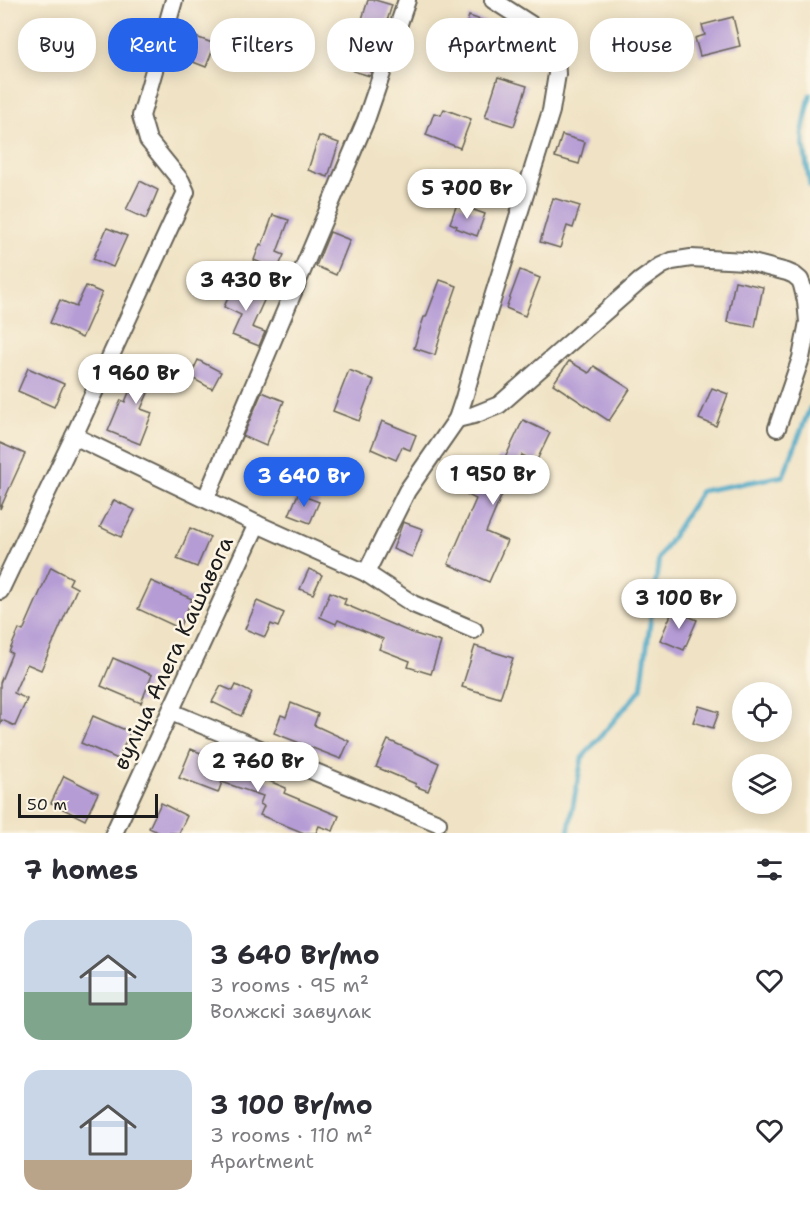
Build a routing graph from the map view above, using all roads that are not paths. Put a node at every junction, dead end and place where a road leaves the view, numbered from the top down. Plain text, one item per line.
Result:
1 (174, 0) edge
2 (407, 0) edge
3 (493, 0) edge
4 (457, 418) junction
5 (777, 428) dead end
6 (74, 436) junction
7 (206, 498) junction
8 (257, 524) junction
9 (366, 573) junction
10 (0, 591) edge
11 (474, 630) dead end
12 (171, 712) junction
13 (438, 823) dead end
14 (114, 833) edge

1 - 6 street
2 - 7 street
3 - 4 street
4 - 5 street
4 - 9 street
6 - 7 street
6 - 10 street
7 - 8 street
8 - 9 street
8 - 12 street, вуліца Алега Кашавога
9 - 11 street
12 - 13 street
12 - 14 street, вуліца Алега Кашавога

